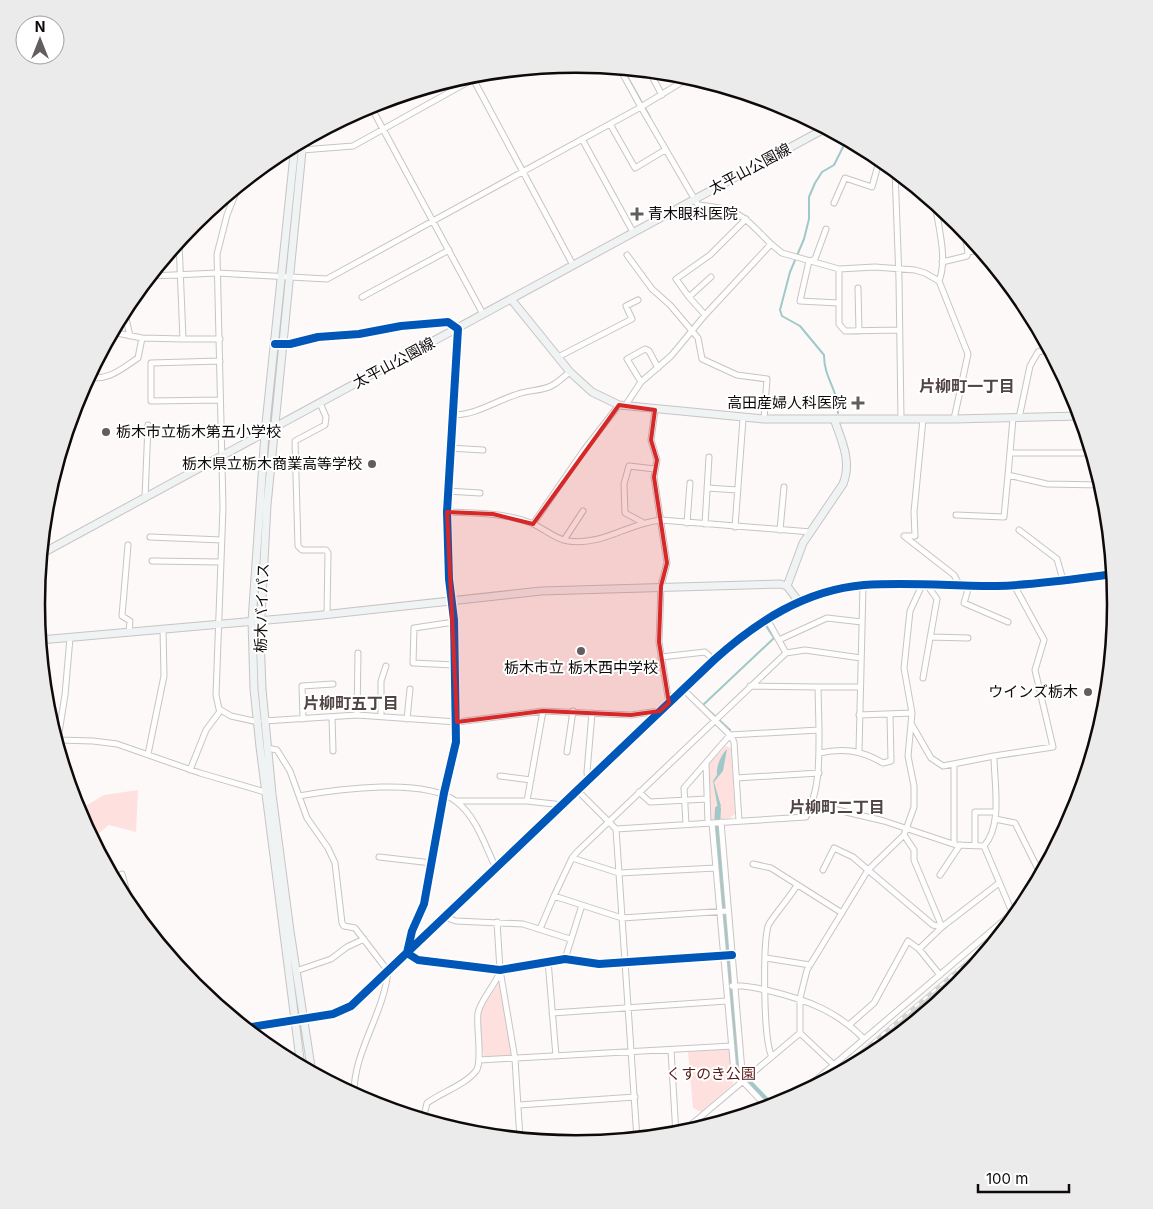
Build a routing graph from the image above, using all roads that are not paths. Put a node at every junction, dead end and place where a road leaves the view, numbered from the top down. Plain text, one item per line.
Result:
1 (624, 75) edge
2 (653, 79) edge
3 (475, 83) edge
4 (680, 83) edge
5 (454, 87) edge
6 (662, 95) junction
7 (641, 107) junction
8 (374, 113) edge
9 (610, 124) junction
10 (383, 129) junction
11 (819, 132) edge
12 (582, 139) junction
13 (302, 150) joint
14 (665, 150) junction
15 (294, 155) edge
16 (878, 167) edge
17 (522, 171) junction
18 (895, 180) edge
19 (233, 199) edge
20 (693, 199) junction
21 (834, 203) dead end
22 (936, 214) edge
23 (746, 219) junction
24 (432, 220) junction
25 (826, 229) dead end
26 (633, 232) junction
27 (771, 244) junction
28 (967, 244) edge
29 (448, 250) junction
30 (973, 251) edge
31 (179, 252) edge
32 (968, 252) junction
33 (627, 255) dead end
34 (809, 261) junction
35 (942, 262) junction
36 (574, 265) junction
37 (839, 268) junction
38 (899, 270) junction
39 (217, 273) junction
40 (180, 275) junction
41 (159, 276) edge
42 (285, 277) junction
43 (711, 277) dead end
44 (939, 281) junction
45 (858, 288) dead end
46 (362, 297) dead end
47 (688, 297) junction
48 (511, 299) junction
49 (638, 300) dead end
50 (838, 303) junction
51 (483, 314) junction
52 (705, 314) junction
53 (127, 322) edge
54 (458, 328) junction
55 (899, 330) junction
56 (691, 331) junction
57 (859, 331) junction
58 (119, 334) edge
59 (130, 336) junction
60 (142, 338) junction
61 (183, 339) junction
62 (220, 339) junction
63 (279, 344) junction
64 (1043, 351) edge
65 (558, 357) junction
66 (220, 361) junction
67 (658, 368) junction
68 (570, 372) junction
69 (95, 379) edge
70 (641, 382) junction
71 (220, 400) junction
72 (320, 403) junction
73 (622, 406) junction
74 (655, 410) junction
75 (452, 415) junction
76 (1074, 416) edge
77 (1016, 418) junction
78 (743, 419) junction
79 (834, 419) junction
80 (901, 419) junction
81 (923, 419) junction
82 (764, 420) junction
83 (954, 420) junction
84 (148, 424) dead end
85 (274, 428) junction
86 (265, 433) junction
87 (449, 448) junction
88 (483, 450) dead end
89 (1011, 453) junction
90 (1086, 453) edge
91 (223, 456) junction
92 (709, 457) dead end
93 (655, 469) junction
94 (1008, 475) junction
95 (690, 483) dead end
96 (1094, 485) edge
97 (784, 487) dead end
98 (707, 488) junction
99 (738, 490) junction
100 (447, 491) junction
101 (480, 493) dead end
102 (145, 498) junction
103 (447, 512) junction
104 (583, 512) dead end
105 (956, 515) dead end
106 (660, 520) junction
107 (642, 522) junction
108 (686, 523) junction
109 (533, 524) junction
110 (705, 524) junction
111 (735, 527) junction
112 (780, 530) junction
113 (1019, 530) dead end
114 (811, 532) junction
115 (150, 537) dead end
116 (222, 540) junction
117 (564, 540) junction
118 (128, 545) dead end
119 (48, 550) edge
120 (152, 561) dead end
121 (222, 562) junction
122 (1107, 575) edge
123 (1062, 580) junction
124 (925, 585) junction
125 (1014, 585) junction
126 (661, 586) junction
127 (787, 586) junction
128 (862, 586) junction
129 (960, 586) junction
130 (969, 586) junction
131 (451, 600) junction
132 (799, 602) junction
133 (327, 615) junction
134 (767, 619) junction
135 (256, 620) junction
136 (454, 622) junction
137 (862, 622) junction
138 (1008, 622) dead end
139 (219, 624) junction
140 (163, 629) junction
141 (129, 632) junction
142 (930, 637) junction
143 (70, 638) junction
144 (968, 638) dead end
145 (781, 639) junction
146 (46, 640) edge
147 (786, 652) junction
148 (358, 653) dead end
149 (662, 657) junction
150 (861, 658) junction
151 (714, 660) junction
152 (454, 665) junction
153 (386, 666) dead end
154 (923, 678) dead end
155 (334, 684) dead end
156 (750, 686) junction
157 (818, 687) junction
158 (860, 687) junction
159 (684, 689) junction
160 (410, 690) dead end
161 (669, 703) junction
162 (221, 710) junction
163 (543, 711) junction
164 (573, 711) junction
165 (660, 711) junction
166 (592, 713) junction
167 (912, 713) junction
168 (357, 715) junction
169 (859, 715) junction
170 (890, 715) junction
171 (381, 716) junction
172 (332, 717) junction
173 (303, 719) junction
174 (407, 719) junction
175 (714, 719) junction
176 (261, 722) junction
177 (457, 722) junction
178 (912, 725) junction
179 (60, 729) edge
180 (819, 730) junction
181 (730, 735) junction
182 (63, 743) edge
183 (268, 748) junction
184 (333, 751) dead end
185 (858, 751) junction
186 (567, 752) dead end
187 (819, 752) junction
188 (148, 754) junction
189 (994, 756) junction
190 (706, 762) junction
191 (954, 765) junction
192 (190, 770) junction
193 (819, 773) junction
194 (500, 776) dead end
195 (736, 778) junction
196 (531, 780) junction
197 (588, 782) junction
198 (578, 791) junction
199 (265, 792) junction
200 (638, 792) junction
201 (444, 793) junction
202 (299, 796) junction
203 (707, 799) junction
204 (685, 800) junction
205 (456, 801) junction
206 (527, 801) junction
207 (812, 804) junction
208 (564, 805) junction
209 (995, 816) junction
210 (739, 821) junction
211 (607, 822) junction
212 (720, 822) junction
213 (710, 823) junction
214 (686, 824) junction
215 (616, 828) junction
216 (908, 828) junction
217 (904, 835) junction
218 (957, 844) junction
219 (975, 846) junction
220 (984, 846) junction
221 (379, 857) dead end
222 (572, 858) junction
223 (432, 864) junction
224 (754, 864) dead end
225 (496, 868) junction
226 (716, 868) junction
227 (1038, 869) edge
228 (823, 870) dead end
229 (868, 870) junction
230 (619, 873) junction
231 (122, 874) dead end
232 (940, 875) dead end
233 (999, 883) junction
234 (125, 884) edge
235 (797, 885) junction
236 (554, 896) junction
237 (582, 905) junction
238 (720, 910) junction
239 (1011, 910) edge
240 (728, 911) junction
241 (842, 913) junction
242 (444, 917) junction
243 (622, 918) junction
244 (1005, 918) edge
245 (497, 922) junction
246 (942, 927) junction
247 (540, 929) junction
248 (364, 938) junction
249 (570, 939) junction
250 (919, 949) junction
251 (407, 953) junction
252 (723, 955) junction
253 (732, 955) junction
254 (766, 958) junction
255 (565, 959) junction
256 (548, 961) junction
257 (626, 962) junction
258 (810, 965) junction
259 (500, 970) junction
260 (296, 971) junction
261 (388, 972) junction
262 (940, 975) junction
263 (726, 986) junction
264 (735, 986) junction
265 (764, 990) junction
266 (800, 998) junction
267 (727, 1001) junction
268 (629, 1008) junction
269 (552, 1013) junction
270 (295, 1018) junction
271 (303, 1018) junction
272 (850, 1024) junction
273 (253, 1026) edge
274 (800, 1034) junction
275 (864, 1040) junction
276 (732, 1046) junction
277 (671, 1050) junction
278 (632, 1053) junction
279 (556, 1056) junction
280 (772, 1057) junction
281 (300, 1058) edge
282 (515, 1059) junction
283 (480, 1060) junction
284 (311, 1065) edge
285 (834, 1065) junction
286 (748, 1077) junction
287 (820, 1077) edge
288 (743, 1081) junction
289 (355, 1087) edge
290 (635, 1097) junction
291 (763, 1102) edge
292 (519, 1105) junction
293 (425, 1114) edge
294 (691, 1123) edge
295 (676, 1127) edge
296 (520, 1132) edge
297 (637, 1132) edge

1 - 7 street
2 - 6 street
3 - 17 street
4 - 6 street
5 - 10 street
6 - 7 street
7 - 9 street
7 - 14 street
8 - 10 street
9 - 12 street
9 - 14 street
10 - 13 street
10 - 24 street
11 - 20 street, 太平山公園線
12 - 17 street
12 - 26 street
13 - 42 street, 栃木バイパス
14 - 20 street
15 - 42 street, 栃木バイパス
16 - 21 street
17 - 24 street
17 - 36 street
18 - 38 street
19 - 39 street
20 - 23 street
20 - 26 street, 太平山公園線
22 - 35 street
23 - 27 street
23 - 47 street
24 - 29 street
24 - 42 street
25 - 34 street
26 - 36 street, 太平山公園線
27 - 34 street
27 - 52 street
28 - 32 street
29 - 46 street
29 - 51 street
30 - 32 street
31 - 40 street
32 - 35 street
33 - 56 street
34 - 37 street
34 - 50 street
35 - 44 street
36 - 48 street, 太平山公園線
37 - 38 street
37 - 50 street
38 - 44 street
38 - 55 street
39 - 40 street
39 - 42 street
39 - 62 street
40 - 41 street
40 - 61 street
42 - 63 street, 栃木バイパス
43 - 47 street
44 - 83 street
45 - 57 street
47 - 52 street
48 - 51 street, 太平山公園線
48 - 65 street
49 - 65 street
50 - 57 street
51 - 54 street, 太平山公園線
52 - 56 street
53 - 59 street
54 - 63 street
54 - 72 street, 太平山公園線
54 - 75 street
55 - 57 street
55 - 80 street
56 - 67 street
56 - 82 street
58 - 59 street
59 - 60 street
60 - 61 street
60 - 69 street
61 - 62 street
62 - 66 street
63 - 85 street, 栃木バイパス
63 - 86 street, 栃木バイパス
64 - 77 street
65 - 68 street
66 - 71 street
66 - 71 street
67 - 70 street
67 - 70 street
68 - 73 street
68 - 75 street
70 - 73 street
71 - 91 street
72 - 85 street, 太平山公園線
72 - 133 street
73 - 74 street
73 - 109 street
74 - 78 street
74 - 93 street
75 - 87 street
76 - 77 street
77 - 83 street
77 - 89 street
78 - 82 street
78 - 99 street
79 - 80 street
79 - 82 street
79 - 114 street
80 - 81 street
81 - 83 street
81 - 129 street
84 - 102 street
85 - 86 street, 太平山公園線
85 - 135 street, 栃木バイパス
86 - 91 street, 太平山公園線
86 - 135 street, 栃木バイパス
87 - 88 street
87 - 100 street
89 - 90 street
89 - 94 street
91 - 102 street, 太平山公園線
91 - 116 street
92 - 98 street
93 - 106 street
93 - 107 street
94 - 96 street
94 - 105 street
95 - 108 street
97 - 112 street
98 - 99 street
98 - 110 street
99 - 111 street
100 - 101 street
100 - 103 street
102 - 119 street, 太平山公園線
103 - 109 street
103 - 131 street
104 - 117 street
106 - 107 street
106 - 108 street
106 - 126 street
107 - 117 street
108 - 110 street
109 - 117 street
110 - 111 street
111 - 112 street
112 - 114 street
113 - 123 street
114 - 127 street
115 - 116 street
116 - 121 street
118 - 141 street
120 - 121 street
121 - 139 street
122 - 123 street
123 - 125 street
124 - 128 street
124 - 129 street
124 - 142 street
124 - 167 street
125 - 130 street
125 - 189 street
126 - 127 street
126 - 131 street
126 - 149 street
127 - 132 street
128 - 132 street
128 - 137 street
129 - 130 street
130 - 138 street
131 - 133 street
131 - 136 street
132 - 134 street
133 - 135 street
134 - 145 street
134 - 151 street
135 - 139 street
135 - 176 street, 栃木バイパス
136 - 152 street
136 - 152 street
137 - 145 street
137 - 150 street
139 - 140 street
139 - 162 street
140 - 141 street
140 - 188 street
141 - 143 street
142 - 144 street
142 - 154 street
143 - 146 street
143 - 179 street
145 - 147 street
147 - 150 street
147 - 156 street
148 - 168 street
149 - 151 street
149 - 161 street
150 - 158 street
151 - 159 street
152 - 177 street
153 - 171 street
155 - 173 street
156 - 157 street
156 - 175 street
157 - 158 street
157 - 180 street
158 - 169 street
159 - 161 street
159 - 175 street
160 - 174 street
161 - 165 street
162 - 176 street
162 - 192 street
163 - 164 street
163 - 177 street
163 - 196 street
164 - 166 street
164 - 186 street
165 - 166 street
165 - 197 street
166 - 197 street
167 - 170 street
167 - 178 street
168 - 171 street
168 - 172 street
169 - 170 street
169 - 185 street
170 - 185 street
171 - 174 street
172 - 173 street
172 - 184 street
173 - 176 street
174 - 177 street
175 - 181 street
175 - 200 street
176 - 183 street, 栃木バイパス
176 - 199 street, 栃木バイパス
177 - 201 street
178 - 191 street
178 - 216 street
180 - 181 street
180 - 187 street
181 - 190 street
181 - 195 street
182 - 188 street
183 - 202 street
183 - 260 street, 栃木バイパス
185 - 187 street
187 - 193 street
188 - 192 street
189 - 191 street
189 - 209 street
190 - 203 street
190 - 204 street
191 - 218 street
192 - 199 street
193 - 195 street
193 - 207 street
194 - 196 street
195 - 210 street
196 - 206 street
197 - 198 street
198 - 208 street
198 - 211 street
199 - 270 street, 栃木バイパス
200 - 204 street
200 - 211 street
201 - 202 street
201 - 205 street
201 - 223 street
202 - 248 street
203 - 204 street
203 - 213 street
204 - 214 street
205 - 206 street
205 - 225 street
206 - 208 street
207 - 210 street
207 - 216 street
208 - 225 street
209 - 219 street
209 - 220 street
209 - 227 street
210 - 212 street
211 - 215 street
211 - 222 street
212 - 213 street
212 - 240 street
213 - 214 street
213 - 226 street
214 - 215 street
215 - 230 street
216 - 217 street
216 - 218 street
217 - 229 street
217 - 246 street
218 - 219 street
218 - 232 street
219 - 220 street
220 - 233 street
221 - 223 street
222 - 230 street
222 - 236 street
223 - 251 street
224 - 235 street
225 - 242 street
226 - 230 street
226 - 238 street
228 - 229 street
229 - 241 street
229 - 246 street
230 - 243 street
231 - 234 street
233 - 239 street
233 - 246 street
235 - 241 street
235 - 254 street
236 - 237 street
236 - 247 street
237 - 243 street
237 - 249 street
238 - 240 street
238 - 243 street
238 - 252 street
240 - 253 street
241 - 258 street
242 - 245 street
242 - 251 street
243 - 257 street
244 - 262 street
245 - 247 street
245 - 259 street
246 - 250 street
247 - 249 street
248 - 260 street
248 - 261 street
249 - 255 street
250 - 262 street
250 - 272 street
251 - 259 street
251 - 261 street
252 - 253 street
252 - 257 street
252 - 263 street
253 - 264 street
254 - 258 street
254 - 265 street
255 - 256 street
255 - 257 street
256 - 259 street
256 - 269 street
257 - 268 street
258 - 266 street
259 - 282 street
259 - 283 street
260 - 271 street, 栃木バイパス
261 - 271 street
261 - 289 street
262 - 275 street
263 - 264 street
263 - 267 street
264 - 265 street
264 - 286 street
265 - 266 street
265 - 280 street
266 - 272 street
266 - 274 street
267 - 268 street
267 - 276 street
268 - 269 street
268 - 278 street
269 - 279 street
270 - 271 street
270 - 273 street
270 - 281 street, 栃木バイパス
271 - 284 street, 栃木バイパス
272 - 275 street
274 - 280 street
274 - 285 street
275 - 285 street
276 - 277 street
276 - 288 street
277 - 278 street
277 - 295 street
278 - 279 street
278 - 290 street
279 - 282 street
280 - 286 street
282 - 283 street
282 - 292 street
283 - 293 street
285 - 287 street
286 - 288 street
288 - 291 street
288 - 294 street
290 - 292 street
290 - 297 street
292 - 296 street

